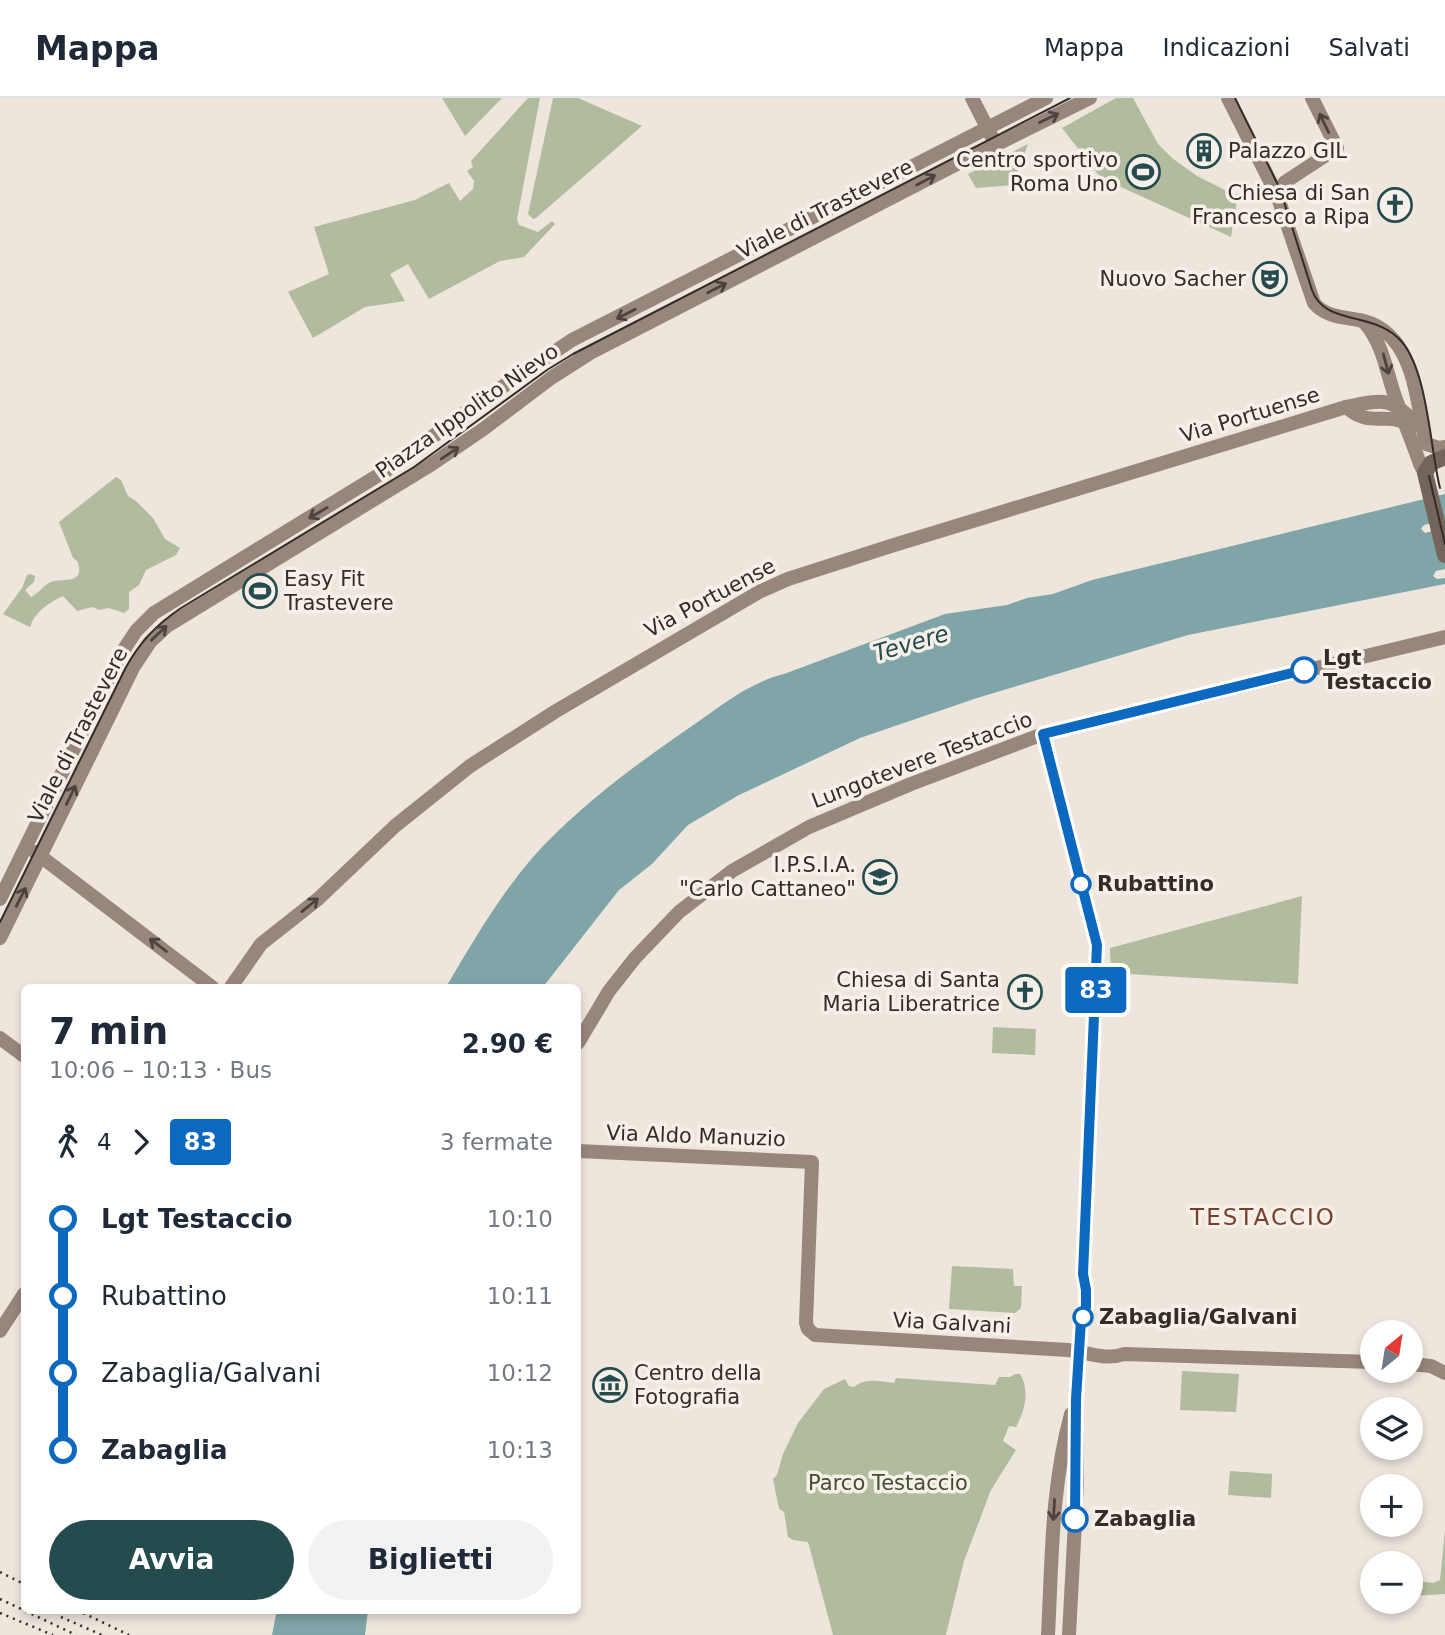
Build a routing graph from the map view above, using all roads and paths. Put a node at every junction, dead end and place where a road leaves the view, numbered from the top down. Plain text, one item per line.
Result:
1 (972, 98) edge
2 (1046, 98) edge
3 (1090, 98) edge
4 (1228, 98) edge
5 (1312, 98) edge
6 (988, 129) junction
7 (996, 144) junction
8 (883, 183) junction
9 (902, 192) junction
10 (1277, 195) junction
11 (1363, 321) junction
12 (572, 340) joint
13 (580, 359) joint
14 (1346, 407) junction
15 (1399, 407) junction
16 (1406, 423) junction
17 (1422, 428) junction
18 (1445, 447) edge
19 (1435, 464) edge
20 (384, 472) joint
21 (378, 498) joint
22 (1445, 555) edge
23 (1445, 637) edge
24 (26, 845) junction
25 (41, 856) junction
26 (0, 899) edge
27 (0, 938) edge
28 (208, 984) edge
29 (233, 984) edge
30 (0, 1038) edge
31 (581, 1038) edge
32 (21, 1054) edge
33 (581, 1152) edge
34 (21, 1300) edge
35 (0, 1331) edge
36 (812, 1334) joint
37 (1085, 1352) junction
38 (1360, 1362) edge
39 (1423, 1366) edge
40 (1441, 1368) edge
41 (1076, 1399) junction
42 (1048, 1635) edge
43 (1069, 1635) edge

1 - 6 main road
2 - 6 main road, Viale di Trastevere
7 -> 3 main road, Viale di Trastevere
4 - 10 main road
10 -> 5 main road
6 - 7 main road
6 - 8 main road, Viale di Trastevere
9 -> 7 main road, Viale di Trastevere
8 - 9 main road
8 -> 12 main road, Viale di Trastevere
13 -> 9 main road, Viale di Trastevere
10 - 11 main road
11 -> 15 main road
11 - 17 main road
12 - 20 main road, Piazza Ippolito Nievo
21 -> 13 main road, Piazza Ippolito Nievo
14 - 15 main road, Via Portuense
14 - 16 main road
29 -> 14 main road, Via Portuense
15 - 16 main road
15 - 17 main road
16 - 19 main road
17 - 18 main road
19 - 22 main road
20 -> 24 main road, Viale di Trastevere
25 -> 21 main road, Viale di Trastevere
23 - 31 main road, Lungotevere Testaccio
24 - 25 main road
24 - 26 main road, Viale di Trastevere
27 -> 25 main road, Viale di Trastevere
28 -> 25 main road
30 - 32 main road
33 - 36 main road, Via Aldo Manuzio
34 - 35 main road
36 - 37 main road, Via Galvani
37 - 38 main road, Via Galvani
37 - 41 main road
39 - 40 main road
41 -> 42 main road
41 - 43 main road

